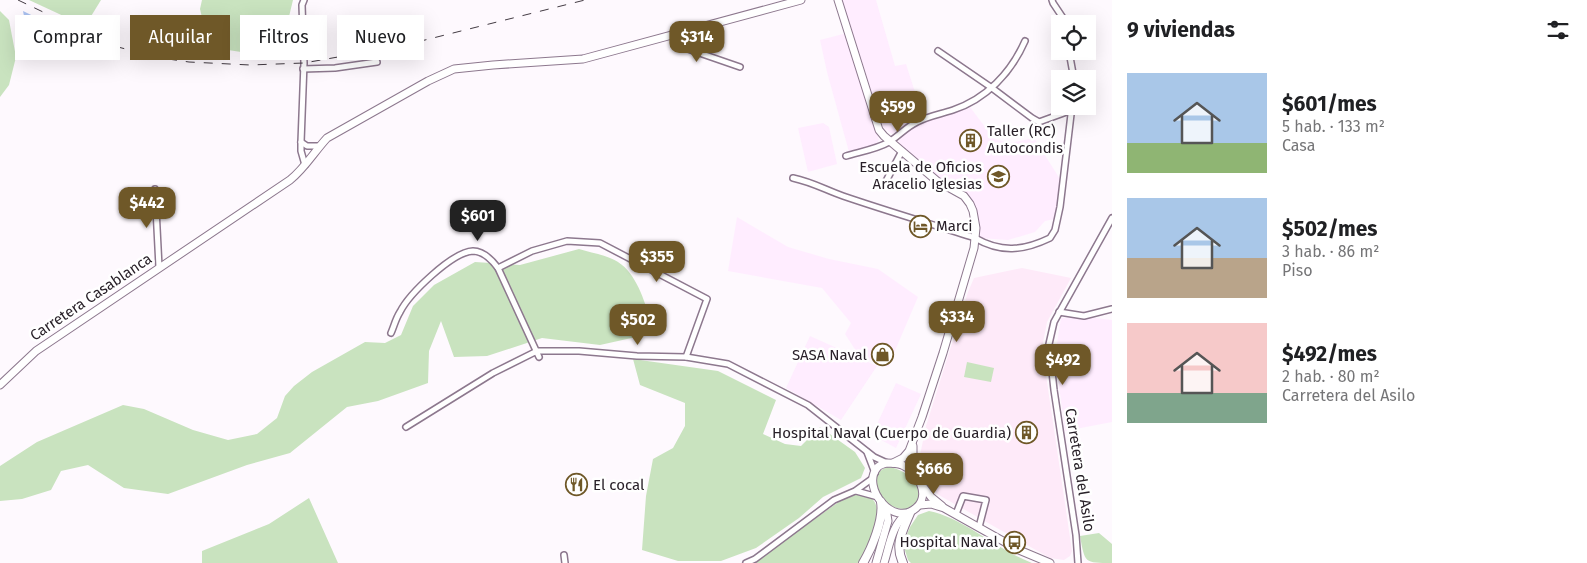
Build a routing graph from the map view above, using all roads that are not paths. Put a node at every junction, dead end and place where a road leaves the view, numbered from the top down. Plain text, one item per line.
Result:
1 (304, 0) edge
2 (801, 0) edge
3 (838, 0) edge
4 (1053, 3) edge
5 (1062, 15) edge
6 (678, 33) junction
7 (1025, 41) dead end
8 (938, 51) dead end
9 (377, 62) dead end
10 (740, 67) dead end
11 (303, 68) junction
12 (992, 88) junction
13 (1056, 115) edge
14 (1071, 115) edge
15 (890, 141) junction
16 (301, 142) junction
17 (319, 146) junction
18 (902, 151) junction
19 (846, 156) dead end
20 (305, 166) junction
21 (793, 178) dead end
22 (885, 183) dead end
23 (155, 189) dead end
24 (1112, 218) edge
25 (975, 238) junction
26 (160, 267) junction
27 (498, 268) junction
28 (1112, 309) edge
29 (1059, 312) junction
30 (391, 333) dead end
31 (538, 354) junction
32 (686, 357) junction
33 (0, 385) edge
34 (406, 427) dead end
35 (914, 443) junction
36 (864, 448) junction
37 (890, 463) junction
38 (874, 475) junction
39 (919, 481) junction
40 (856, 491) junction
41 (882, 502) junction
42 (920, 505) junction
43 (944, 508) junction
44 (908, 513) junction
45 (956, 514) junction
46 (979, 527) junction
47 (564, 555) dead end
48 (565, 563) edge
49 (746, 563) edge
50 (863, 563) edge
51 (876, 563) edge
52 (884, 563) edge
53 (903, 563) edge
54 (1050, 563) edge
55 (1078, 563) edge

1 - 11 street
2 - 6 main road, Carretera Casablanca
3 - 15 main road
4 - 5 street
6 - 10 street
6 - 17 main road, Carretera Casablanca
7 - 12 street
8 - 12 street
9 - 11 street
11 - 16 street
12 - 13 street
12 - 15 street
14 - 25 street
15 - 18 main road
15 - 19 street
16 - 17 street
16 - 20 street
17 - 20 main road, Carretera Casablanca
18 - 22 street
18 - 25 main road
20 - 26 main road, Carretera Casablanca
21 - 25 street
23 - 26 street
24 - 29 street, Carretera del Asilo
25 - 35 main road
26 - 33 main road, Carretera Casablanca
27 - 30 street
27 - 31 street
27 - 32 street
28 - 29 street
29 - 55 street, Carretera del Asilo
31 - 32 street
31 - 34 street
32 - 36 street
35 - 37 main road
35 - 39 main road
36 - 37 street
36 - 38 street
37 - 38 main road
37 - 39 main road
38 - 40 street
38 - 41 main road
39 - 42 main road
39 - 43 main road
40 - 41 street
40 - 49 street
41 - 44 main road
41 - 50 highway
41 - 51 main road
42 - 43 main road
42 - 44 main road
43 - 45 main road
44 - 52 main road
44 - 53 highway
45 - 46 main road
45 - 46 street
46 - 54 main road
47 - 48 street

